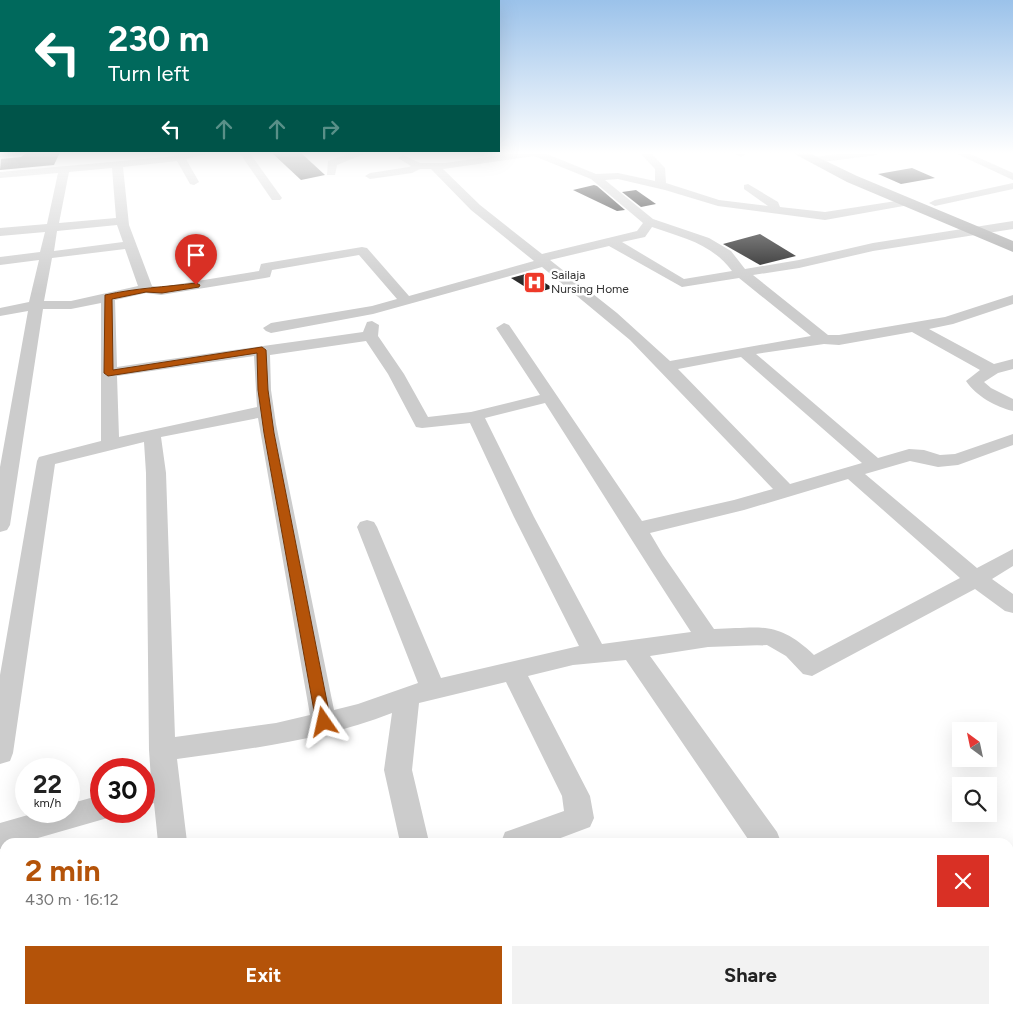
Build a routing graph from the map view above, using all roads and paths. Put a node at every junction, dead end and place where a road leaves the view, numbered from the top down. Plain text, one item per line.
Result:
1 (57, 199) edge
2 (121, 199) edge
3 (468, 199) edge
4 (622, 199) edge
5 (706, 199) edge
6 (767, 199) edge
7 (903, 199) edge
8 (946, 199) edge
9 (909, 202) junction
10 (935, 203) dead end
11 (774, 210) junction
12 (123, 222) junction
13 (649, 222) junction
14 (1013, 224) edge
15 (52, 226) junction
16 (975, 231) junction
17 (0, 232) edge
18 (612, 242) junction
19 (130, 245) junction
20 (1013, 247) edge
21 (46, 256) junction
22 (542, 260) junction
23 (0, 261) edge
24 (743, 273) junction
25 (146, 289) junction
26 (108, 297) junction
27 (1013, 298) edge
28 (406, 301) junction
29 (36, 305) junction
30 (373, 310) junction
31 (0, 312) edge
32 (915, 327) junction
33 (270, 328) dead end
34 (504, 328) dead end
35 (370, 336) junction
36 (824, 339) junction
37 (262, 350) junction
38 (745, 353) junction
39 (1013, 364) edge
40 (666, 367) junction
41 (992, 370) junction
42 (108, 373) junction
43 (551, 397) junction
44 (1013, 406) edge
45 (476, 417) junction
46 (269, 433) junction
47 (152, 434) junction
48 (1013, 440) edge
49 (110, 444) junction
50 (875, 465) junction
51 (851, 472) junction
52 (786, 491) junction
53 (0, 525) edge
54 (367, 527) dead end
55 (637, 529) junction
56 (1013, 556) edge
57 (976, 579) junction
58 (1013, 605) edge
59 (708, 638) junction
60 (632, 650) junction
61 (595, 653) junction
62 (513, 670) junction
63 (433, 690) junction
64 (407, 696) junction
65 (324, 722) junction
66 (162, 750) junction
67 (0, 753) edge
68 (155, 790) edge
69 (90, 811) edge
70 (9, 837) edge
71 (171, 838) edge
72 (413, 838) edge
73 (526, 838) edge
74 (764, 838) edge

1 - 15 street
2 - 12 street
3 - 22 street
4 - 13 street
5 - 11 street
6 - 11 street
7 - 9 main road
8 - 10 street
9 - 11 street
9 - 16 main road
12 - 15 street
12 - 19 street
13 - 18 street
13 - 24 street
14 - 16 street
15 - 17 street
15 - 21 street
16 - 20 main road
16 - 24 street
18 - 22 street
18 - 24 street
19 - 21 street
19 - 25 street
21 - 23 street
21 - 29 street
22 - 28 street
22 - 40 street
24 - 36 street
25 - 26 street
25 - 28 street
26 - 29 street
26 - 42 street
27 - 32 street
28 - 30 street
29 - 31 street
29 - 53 street
30 - 33 street
30 - 35 street
32 - 36 street
32 - 41 street
34 - 43 street
35 - 37 street
35 - 45 street
36 - 38 street
37 - 42 street
37 - 46 street
38 - 40 street
38 - 50 street
39 - 41 street
40 - 52 street
41 - 44 street
42 - 49 street
43 - 45 street
43 - 55 street
45 - 61 street
46 - 47 street
46 - 65 street
47 - 49 street
47 - 66 street
48 - 50 street
49 - 67 street
50 - 51 street
51 - 52 street
51 - 57 street
52 - 55 street
54 - 63 street
55 - 59 street
56 - 57 street
57 - 58 street
57 - 59 street
59 - 60 street
60 - 61 street
60 - 74 street
61 - 62 street
62 - 63 street
62 - 73 street
63 - 64 street
64 - 65 street
64 - 72 street
65 - 66 street
66 - 68 street
68 - 71 street
69 - 70 street

